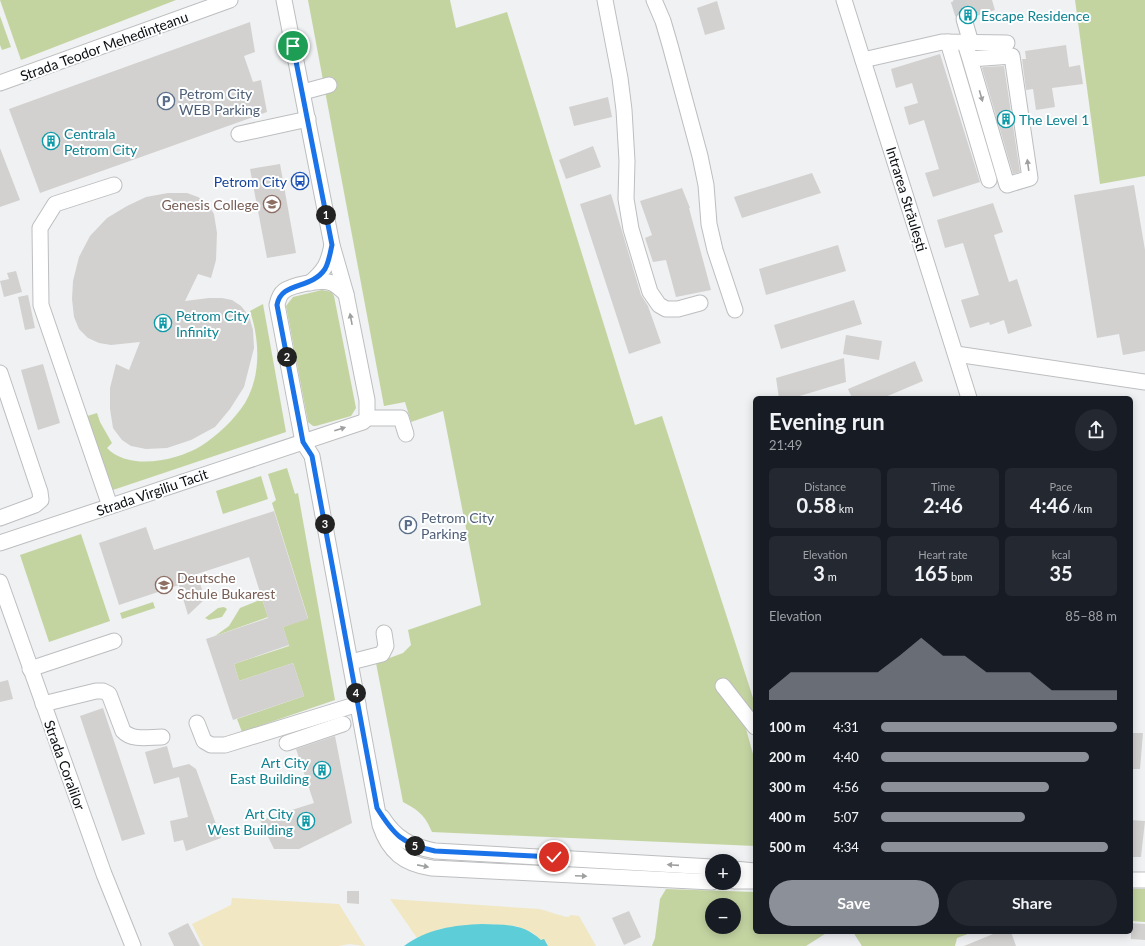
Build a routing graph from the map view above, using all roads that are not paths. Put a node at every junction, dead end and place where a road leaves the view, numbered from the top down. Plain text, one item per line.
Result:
1 (230, 0) edge
2 (284, 0) edge
3 (604, 0) edge
4 (654, 0) edge
5 (844, 0) edge
6 (964, 20) tunnel mouth
7 (948, 42) junction
8 (968, 43) junction
9 (1007, 44) dead end
10 (970, 59) junction
11 (863, 60) junction
12 (0, 83) edge
13 (329, 85) dead end
14 (303, 92) junction
15 (308, 119) junction
16 (239, 134) dead end
17 (990, 180) dead end
18 (114, 185) dead end
19 (332, 245) junction
20 (310, 283) junction
21 (346, 294) junction
22 (700, 303) dead end
23 (735, 310) dead end
24 (956, 354) junction
25 (0, 373) edge
26 (1145, 382) edge
27 (968, 396) edge
28 (367, 418) junction
29 (406, 434) dead end
30 (303, 442) junction
31 (110, 506) junction
32 (0, 518) edge
33 (0, 543) edge
34 (0, 582) edge
35 (384, 633) dead end
36 (114, 641) dead end
37 (351, 662) junction
38 (30, 669) junction
39 (723, 686) dead end
40 (43, 704) junction
41 (358, 704) junction
42 (197, 723) dead end
43 (343, 724) dead end
44 (753, 724) edge
45 (162, 737) dead end
46 (287, 743) dead end
47 (377, 808) junction
48 (403, 840) junction
49 (502, 854) junction
50 (405, 860) junction
51 (705, 867) edge
52 (741, 870) edge
53 (753, 871) edge
54 (501, 872) junction
55 (1133, 880) edge
56 (1145, 880) edge
57 (741, 881) edge
58 (753, 881) edge
59 (705, 882) edge
60 (133, 946) edge

1 - 12 street, Strada Teodor Mehedințeanu
2 - 14 street
3 - 22 street
4 - 23 street
5 - 11 street, Intrarea Străulești
6 - 8 street
7 - 8 street
7 - 11 street
7 - 17 street
8 - 9 street
8 - 10 street
10 -> 10 street
11 - 24 street, Intrarea Străulești
13 - 14 street
14 - 15 street
15 - 16 street
15 - 19 street
18 - 31 street
19 - 20 street
19 - 21 street
20 - 21 street
20 - 30 street
28 -> 21 street
24 - 26 street
24 - 27 street, Intrarea Străulești
25 - 32 street
28 - 29 street
30 -> 28 street, Strada Virgiliu Tacit
30 - 31 street, Strada Virgiliu Tacit
30 - 37 street
31 - 33 street, Strada Virgiliu Tacit
34 - 38 street, Strada Coralilor
35 - 37 street
36 - 38 street
37 - 41 street
38 - 40 street, Strada Coralilor
39 - 44 street
40 - 45 street
40 - 60 street, Strada Coralilor
41 - 42 street
41 - 47 street
43 - 46 street
47 - 48 street
47 - 50 street
48 - 49 street
48 - 50 street
51 -> 49 street
49 - 54 street
50 -> 54 street
52 - 53 street
54 -> 59 street
55 - 56 street
57 - 58 street

